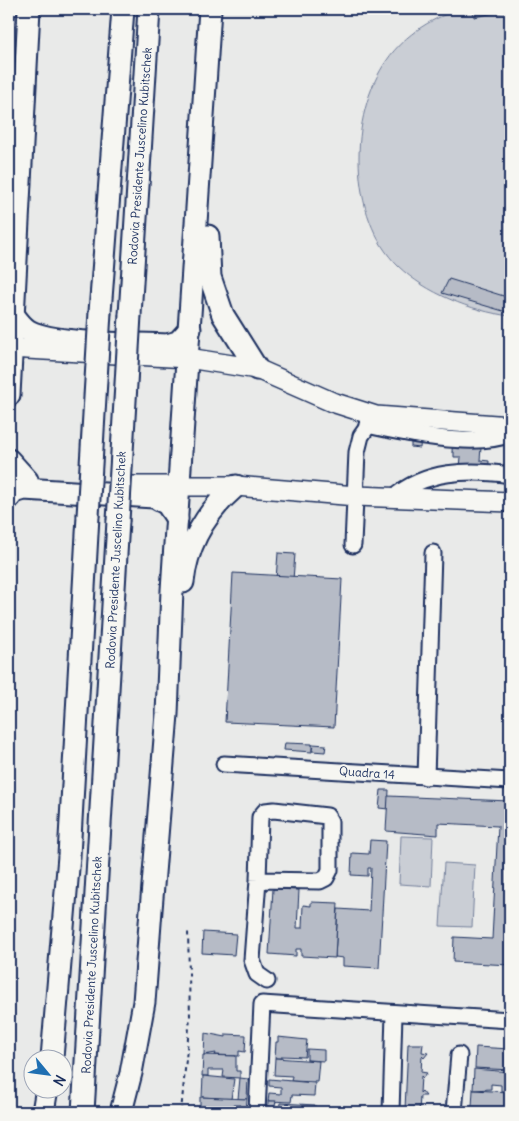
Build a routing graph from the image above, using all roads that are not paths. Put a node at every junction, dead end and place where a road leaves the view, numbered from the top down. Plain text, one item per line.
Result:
1 (29, 9) edge
2 (123, 9) edge
3 (149, 9) edge
4 (210, 9) edge
5 (203, 138) junction
6 (20, 198) junction
7 (9, 241) edge
8 (13, 314) junction
9 (190, 330) junction
10 (10, 348) edge
11 (188, 358) junction
12 (257, 369) junction
13 (9, 395) edge
14 (371, 420) junction
15 (510, 426) edge
16 (510, 434) edge
17 (9, 460) edge
18 (510, 475) edge
19 (18, 480) edge
20 (236, 486) junction
21 (179, 488) junction
22 (356, 496) junction
23 (9, 498) edge
24 (392, 498) junction
25 (510, 502) edge
26 (177, 519) junction
27 (353, 545) dead end
28 (433, 554) dead end
29 (167, 714) junction
30 (224, 764) dead end
31 (426, 777) junction
32 (510, 781) edge
33 (258, 880) junction
34 (266, 981) dead end
35 (394, 1014) junction
36 (510, 1020) edge
37 (53, 1048) edge
38 (458, 1055) dead end
39 (45, 1098) edge
40 (43, 1112) edge
41 (83, 1112) edge
42 (121, 1112) edge
43 (257, 1112) edge
44 (391, 1112) edge
45 (454, 1112) edge

1 - 6 highway
2 - 37 highway, bridge
3 - 41 highway, Rodovia Presidente Juscelino Kubitschek, bridge
4 - 5 highway
5 - 9 highway
5 - 12 highway
6 - 7 highway
6 - 8 highway
8 - 9 highway
8 - 10 highway
9 - 11 highway
10 - 11 main road
10 - 13 highway
11 - 12 main road
11 - 21 highway
12 - 14 main road
14 - 15 main road
14 - 16 street
14 - 22 street
17 - 19 highway
18 - 24 street
19 - 21 main road
20 - 21 main road
20 - 22 main road
20 - 29 highway
21 - 26 highway
22 - 24 main road
22 - 27 street
23 - 26 highway
24 - 25 main road
26 - 29 highway
28 - 31 street
29 - 42 highway
30 - 31 street, Quadra 14
31 - 32 street, Quadra 14
33 - 33 street
33 - 34 street
35 - 36 street
35 - 43 street
35 - 44 street
38 - 45 street
39 - 40 highway

